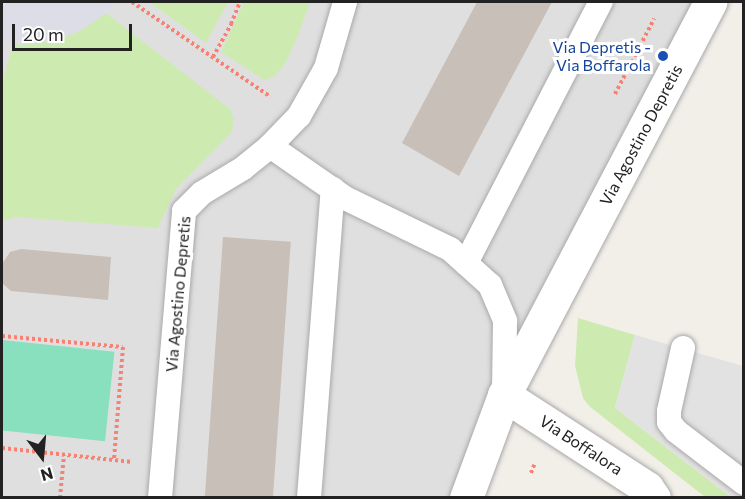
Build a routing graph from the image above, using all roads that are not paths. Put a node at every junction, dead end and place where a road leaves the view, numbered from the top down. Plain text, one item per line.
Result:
1 (345, 2) edge
2 (601, 2) edge
3 (710, 2) edge
4 (270, 146) junction
5 (333, 189) junction
6 (466, 263) junction
7 (683, 348) dead end
8 (504, 395) junction
9 (744, 483) edge
10 (160, 498) edge
11 (309, 498) edge
12 (466, 498) edge
13 (654, 498) edge

1 - 4 lane
2 - 6 lane
3 - 8 street, Via Agostino Depretis
4 - 5 lane, Via Agostino Depretis
4 - 10 lane, Via Agostino Depretis
5 - 6 lane, Via Agostino Depretis
5 - 11 lane
6 - 8 lane, Via Agostino Depretis
7 - 9 lane
8 - 12 street, Via Agostino Depretis
8 - 13 street, Via Boffalora

